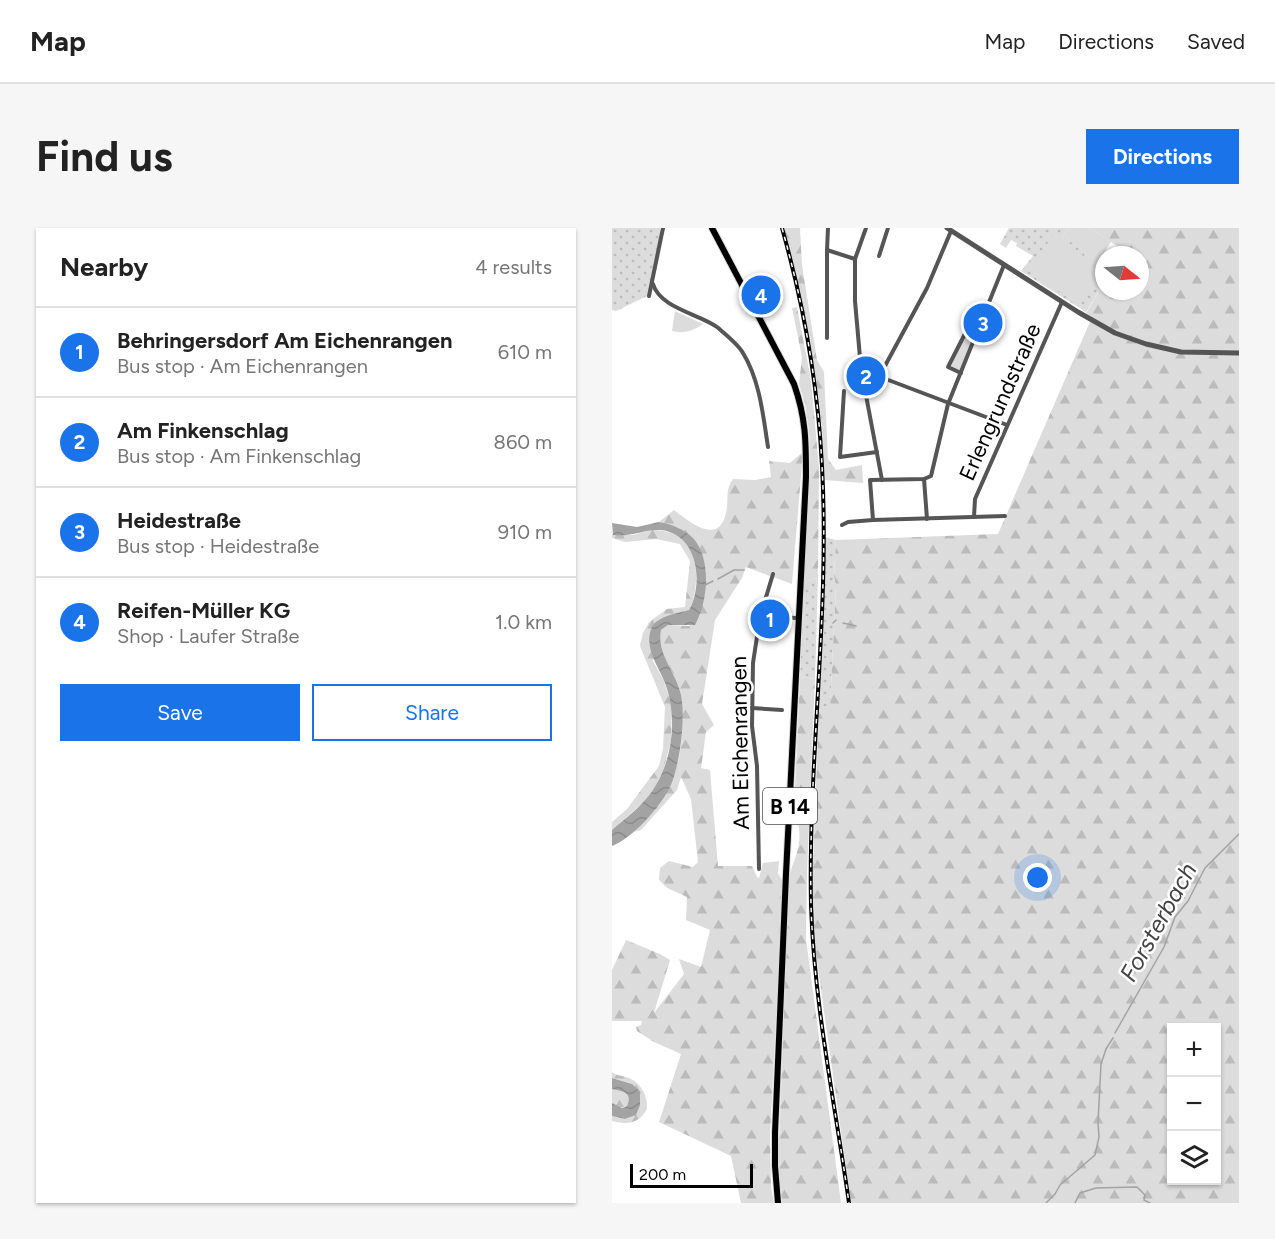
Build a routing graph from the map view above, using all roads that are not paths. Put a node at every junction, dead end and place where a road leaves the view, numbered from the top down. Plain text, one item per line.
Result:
1 (663, 228) edge
2 (712, 228) edge
3 (828, 228) edge
4 (866, 228) edge
5 (888, 228) edge
6 (949, 229) edge
7 (827, 250) junction
8 (879, 256) dead end
9 (855, 259) junction
10 (1004, 264) junction
11 (653, 284) junction
12 (649, 296) dead end
13 (1062, 302) junction
14 (981, 322) junction
15 (827, 338) dead end
16 (1239, 353) edge
17 (861, 369) junction
18 (961, 373) junction
19 (879, 377) junction
20 (844, 392) dead end
21 (948, 404) junction
22 (1007, 425) junction
23 (768, 447) dead end
24 (877, 452) junction
25 (924, 479) junction
26 (882, 480) junction
27 (1005, 516) dead end
28 (974, 517) junction
29 (927, 519) junction
30 (873, 520) junction
31 (842, 525) dead end
32 (772, 574) dead end
33 (760, 617) junction
34 (799, 618) junction
35 (752, 708) junction
36 (782, 710) dead end
37 (759, 869) dead end
38 (778, 1203) edge

1 - 11 street
2 - 34 main road, B 14
3 - 7 street
4 - 9 street
5 - 8 street
6 - 10 street
6 - 19 street
7 - 9 street
7 - 15 street
9 - 17 street
10 - 13 street
10 - 14 street
11 - 12 street
11 - 23 street
13 - 16 street
13 - 22 street, Erlengrundstraße
14 - 18 street
14 - 18 street
17 - 19 street
17 - 24 street
18 - 21 street
19 - 21 street
20 - 24 street
21 - 22 street
21 - 25 street
22 - 28 street, Erlengrundstraße
24 - 26 street
25 - 26 street
25 - 29 street
26 - 30 street
27 - 28 street
28 - 29 street
29 - 30 street
30 - 31 street
32 - 33 street, Am Eichenrangen
33 - 34 street
33 - 35 street, Am Eichenrangen
34 - 38 main road, B 14
35 - 36 street
35 - 37 street, Am Eichenrangen

